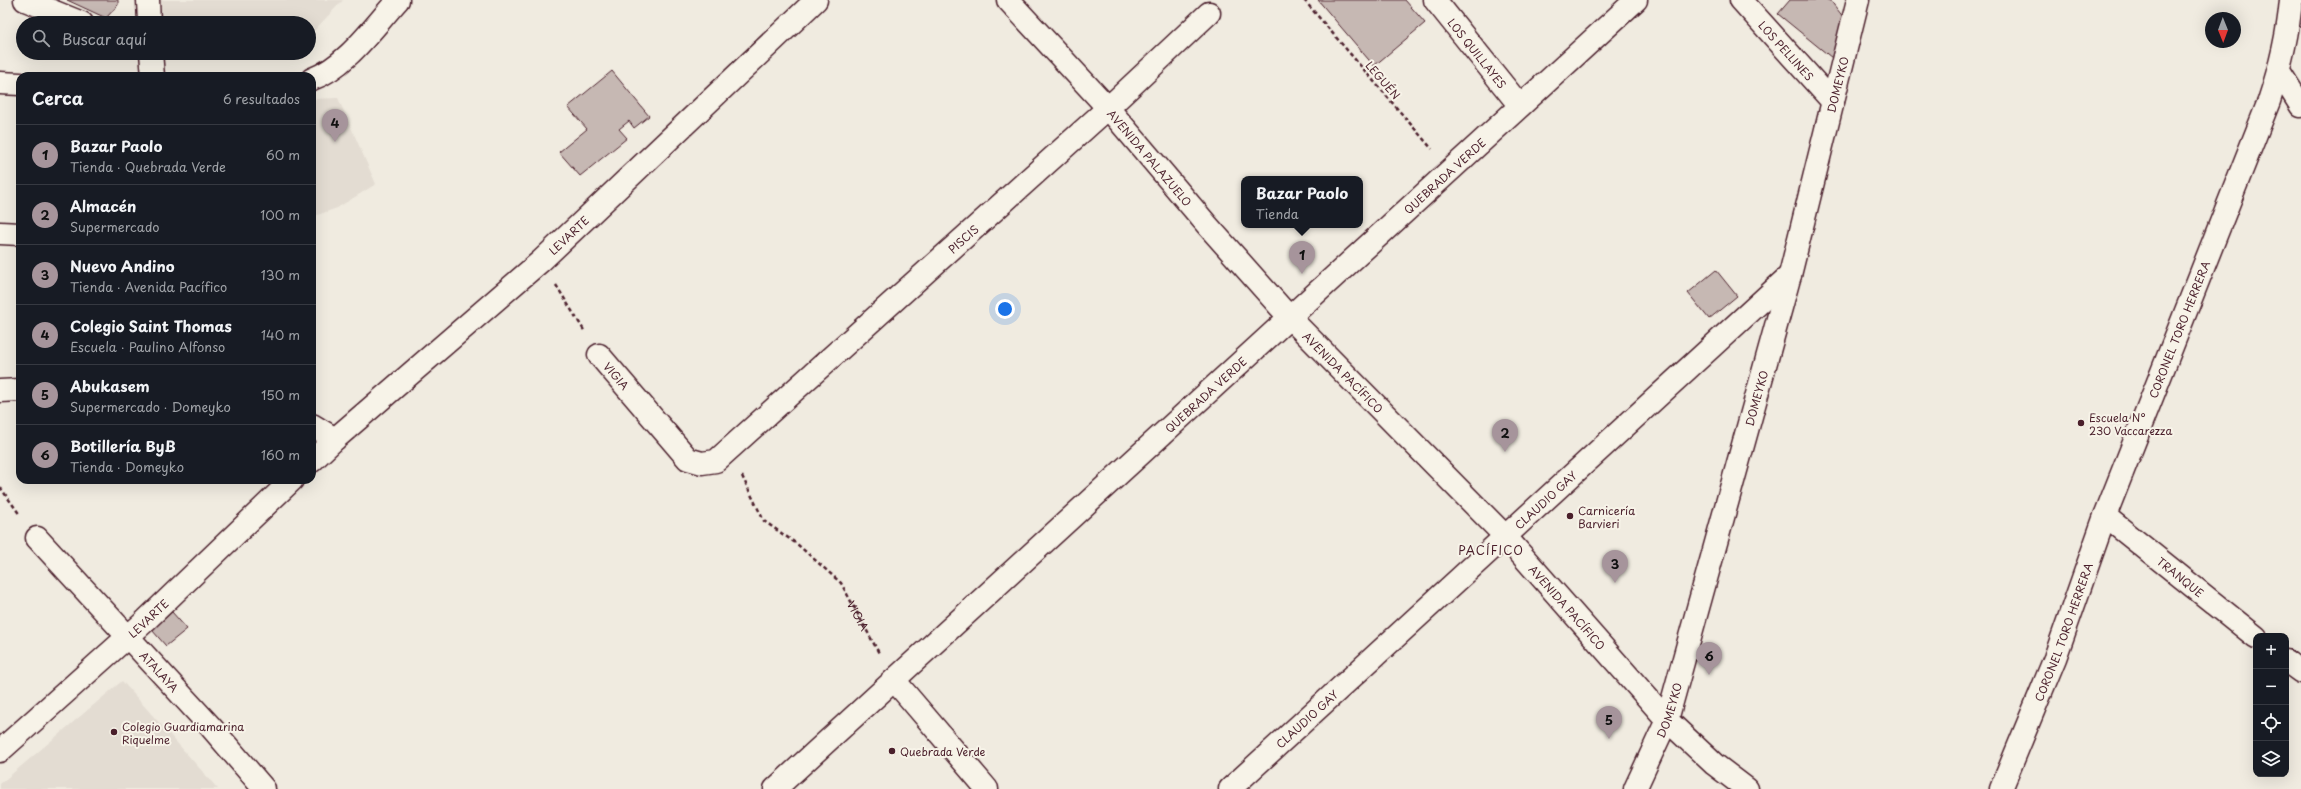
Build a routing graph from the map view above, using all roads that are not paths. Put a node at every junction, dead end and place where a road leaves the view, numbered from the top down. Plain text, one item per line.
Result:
1 (25, 0) edge
2 (148, 0) edge
3 (398, 0) edge
4 (816, 0) edge
5 (1008, 0) edge
6 (1435, 0) edge
7 (1636, 0) edge
8 (1740, 0) edge
9 (1858, 0) edge
10 (2292, 0) edge
11 (1209, 13) dead end
12 (65, 16) edge
13 (149, 16) edge
14 (152, 60) edge
15 (2280, 71) junction
16 (153, 72) edge
17 (316, 78) edge
18 (0, 83) edge
19 (16, 84) edge
20 (2298, 95) edge
21 (1833, 102) junction
22 (1520, 106) junction
23 (1108, 108) junction
24 (0, 233) edge
25 (16, 234) edge
26 (1790, 275) junction
27 (1290, 318) junction
28 (599, 356) road end
29 (16, 390) edge
30 (0, 391) edge
31 (316, 427) edge
32 (335, 439) junction
33 (722, 455) joint
34 (316, 457) edge
35 (288, 484) edge
36 (2105, 516) junction
37 (1505, 536) junction
38 (37, 538) road end
39 (2253, 635) edge
40 (127, 636) junction
41 (2289, 662) edge
42 (2301, 672) edge
43 (894, 680) junction
44 (1667, 720) junction
45 (0, 751) edge
46 (264, 789) edge
47 (775, 789) edge
48 (987, 789) edge
49 (1230, 789) edge
50 (1635, 789) edge
51 (1747, 789) edge
52 (2001, 789) edge

1 - 12 street
2 - 13 street
3 - 17 street
4 - 32 street, LEVARTE
5 - 23 street, AVENIDA PALAZUELO
6 - 22 street, LOS QUILLAYES
7 - 22 street, QUEBRADA VERDE
8 - 21 street, LOS PELLINES
9 - 21 street, DOMEYKO
10 - 15 street, CORONEL TORO HERRERA
11 - 23 street, PISCIS
14 - 16 street
15 - 20 street
15 - 36 street, CORONEL TORO HERRERA
18 - 19 street
21 - 26 street, DOMEYKO
22 - 27 street, QUEBRADA VERDE
23 - 27 street, AVENIDA PALAZUELO
23 - 33 street, PISCIS
24 - 25 street
26 - 37 street, CLAUDIO GAY
26 - 44 street, DOMEYKO
27 - 37 street, AVENIDA PACÍFICO
27 - 43 street, QUEBRADA VERDE
28 - 33 street, VIGIA
29 - 30 street
31 - 32 street
32 - 34 street, LEVARTE
35 - 40 street, LEVARTE
36 - 39 street, TRANQUE
36 - 52 street, CORONEL TORO HERRERA
37 - 44 street, AVENIDA PACÍFICO
37 - 49 street, CLAUDIO GAY
38 - 40 street, ATALAYA
40 - 45 street, LEVARTE
40 - 46 street, ATALAYA
41 - 42 street
43 - 47 street, QUEBRADA VERDE
43 - 48 street
44 - 50 street, DOMEYKO
44 - 51 street, AVENIDA PACÍFICO

